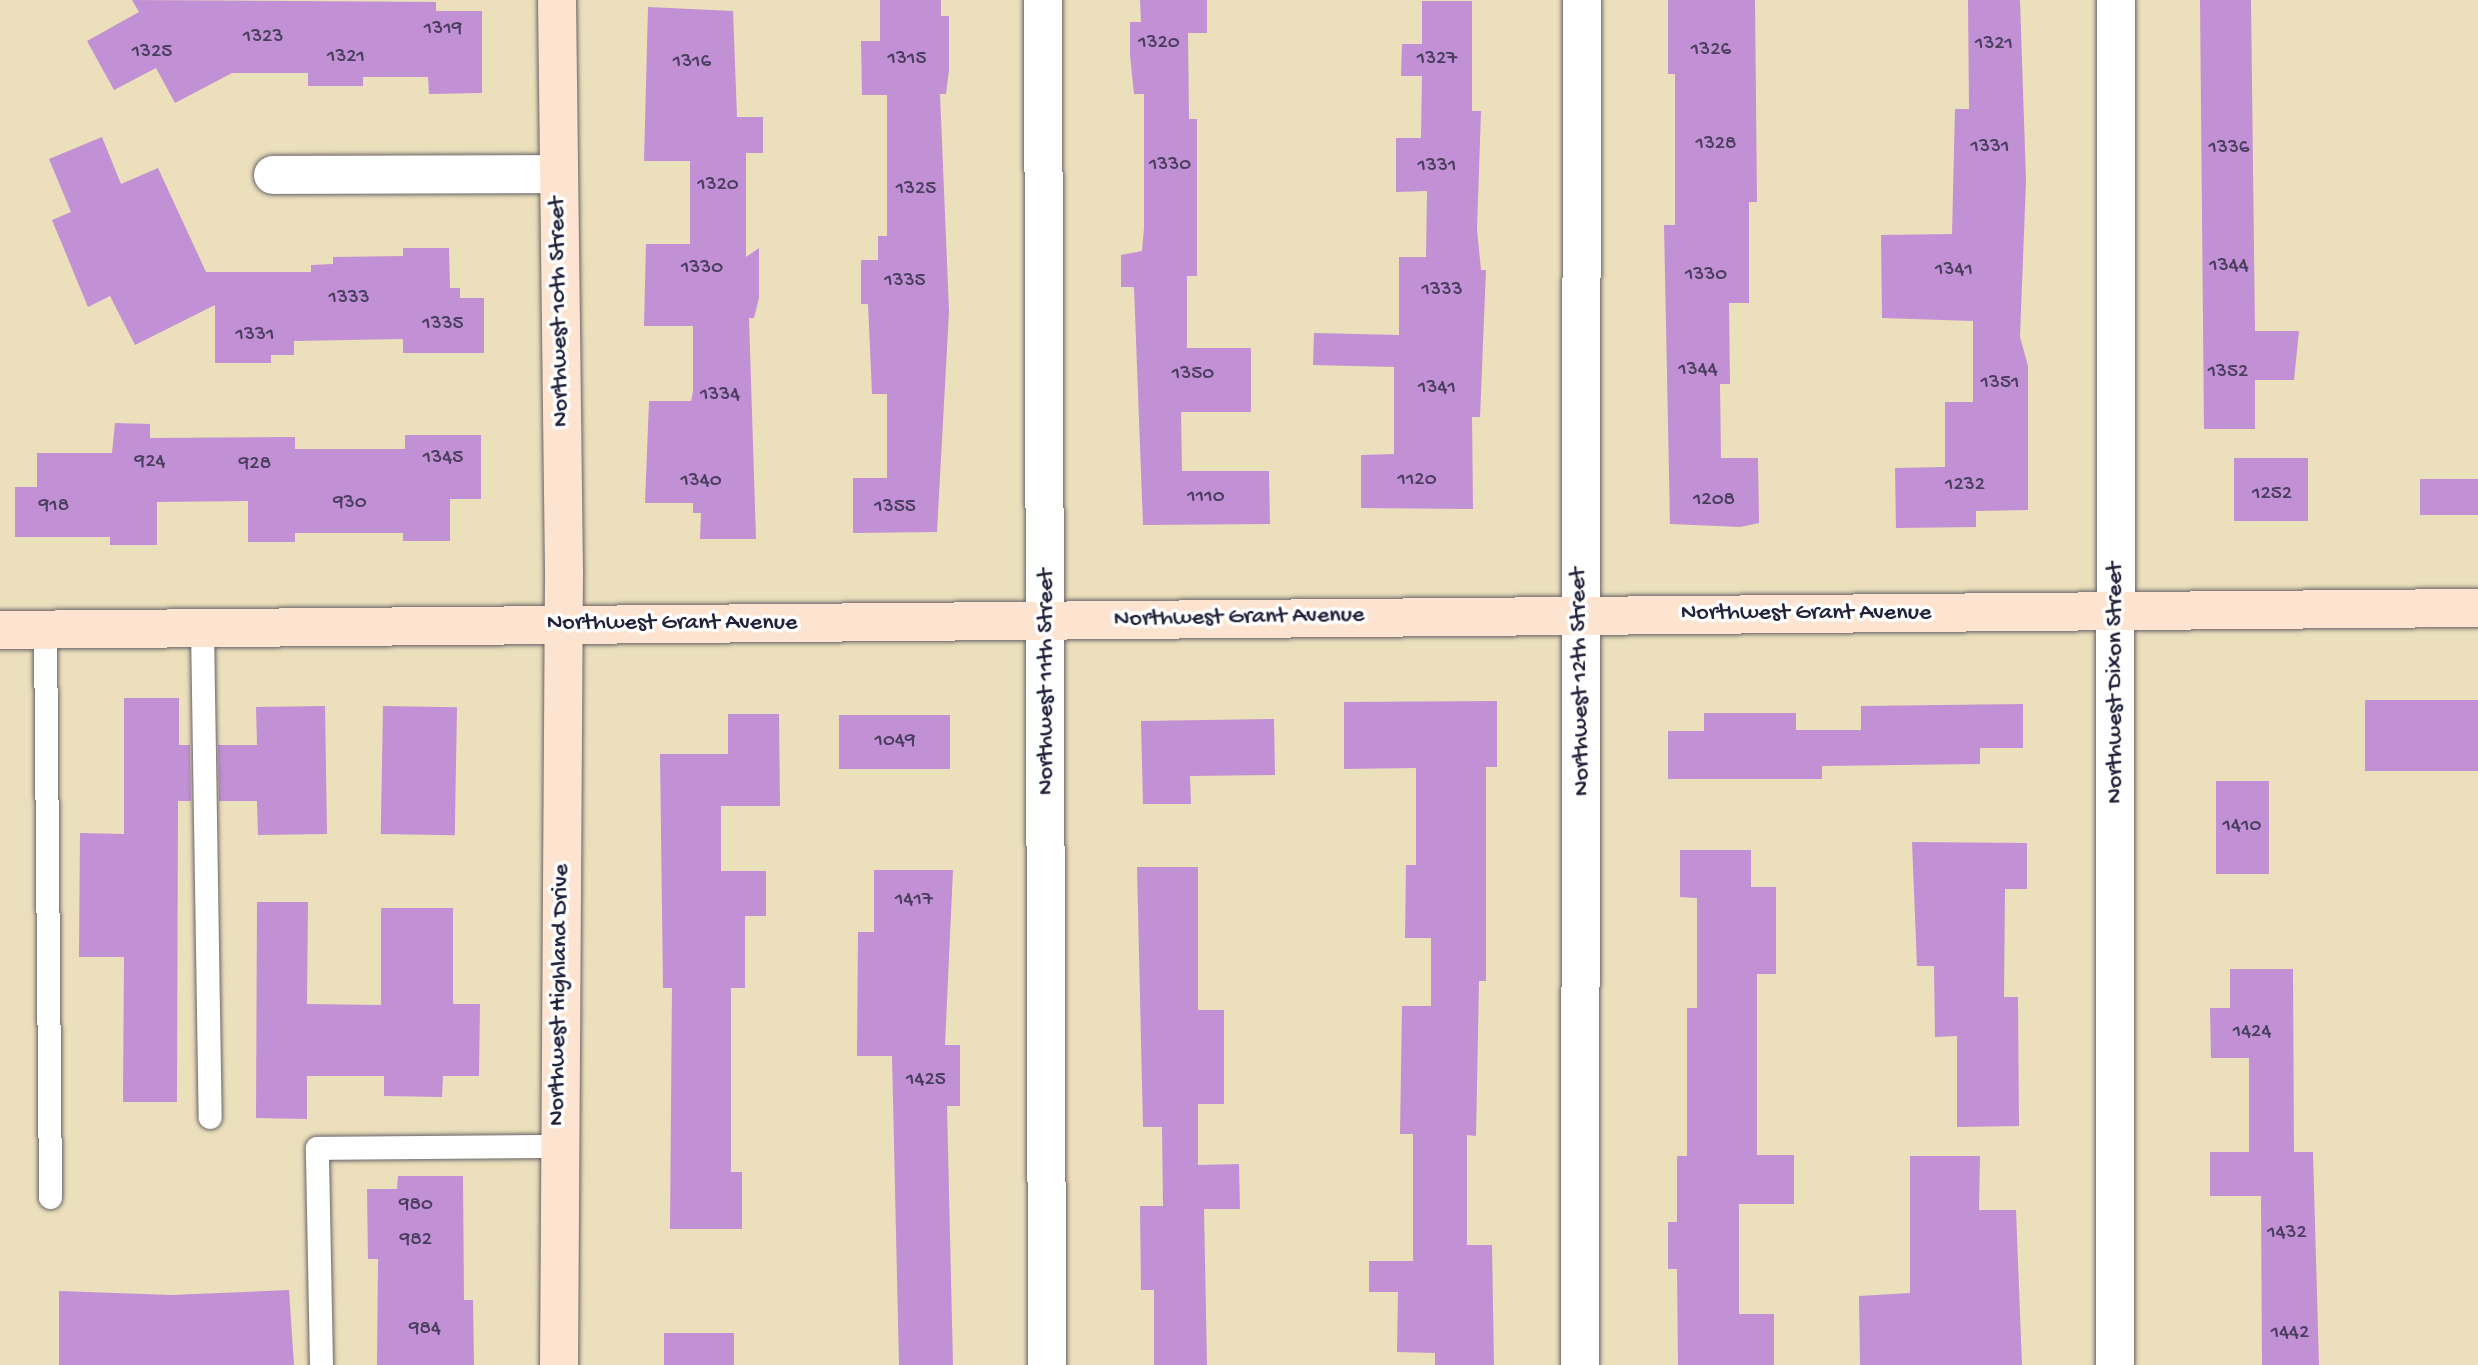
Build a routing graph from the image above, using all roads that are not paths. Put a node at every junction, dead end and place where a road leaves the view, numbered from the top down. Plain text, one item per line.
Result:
1 (557, 0) edge
2 (1043, 0) edge
3 (1581, 0) edge
4 (2116, 0) edge
5 (558, 174) junction
6 (273, 176) dead end
7 (2478, 608) edge
8 (2116, 612) junction
9 (1580, 615) junction
10 (1047, 620) junction
11 (564, 624) junction
12 (202, 628) junction
13 (45, 629) junction
14 (0, 630) edge
15 (210, 1117) dead end
16 (558, 1146) junction
17 (50, 1197) dead end
18 (321, 1365) edge
19 (559, 1365) edge
20 (1046, 1365) edge
21 (1580, 1365) edge
22 (2115, 1365) edge

1 - 5 main road, Northwest 10th Street
2 - 10 street, Northwest 11th Street
3 - 9 street, Northwest 12th Street
4 - 8 street, Northwest Dixon Street
5 - 6 street
5 - 11 main road, Northwest 10th Street
7 - 8 main road, Northwest Grant Avenue
8 - 9 main road, Northwest Grant Avenue
8 - 22 street, Northwest Dixon Street
9 - 10 main road, Northwest Grant Avenue
9 - 21 street, Northwest 12th Street
10 - 11 main road, Northwest Grant Avenue
10 - 20 street, Northwest 11th Street
11 - 12 main road, Northwest Grant Avenue
11 - 16 main road, Northwest Highland Drive
12 - 13 main road, Northwest Grant Avenue
12 - 15 lane
13 - 14 main road, Northwest Grant Avenue
13 - 17 lane
16 - 18 lane
16 - 19 main road, Northwest Highland Drive

